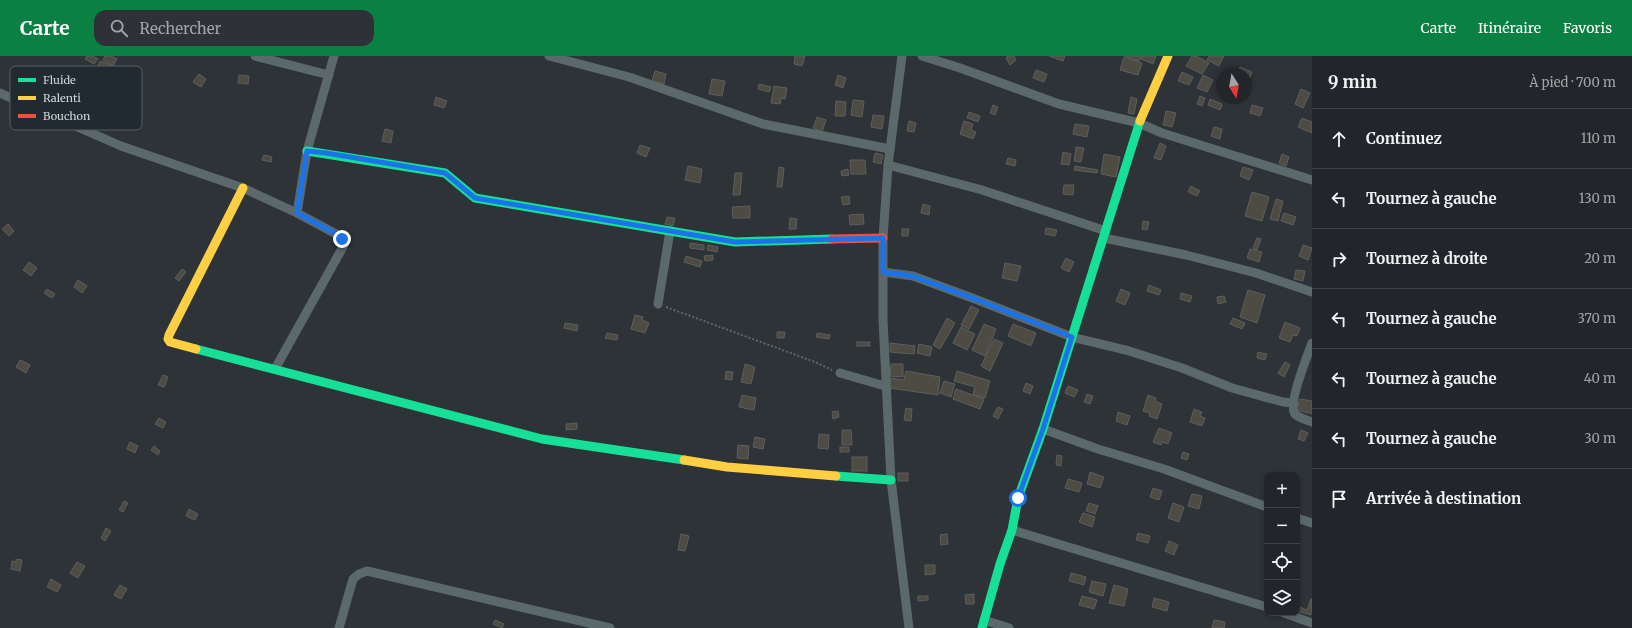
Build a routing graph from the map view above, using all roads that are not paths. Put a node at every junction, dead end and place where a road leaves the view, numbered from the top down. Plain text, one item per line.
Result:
1 (255, 56) edge
2 (334, 56) edge
3 (549, 56) edge
4 (902, 56) edge
5 (922, 56) edge
6 (1168, 56) edge
7 (329, 75) junction
8 (0, 93) edge
9 (10, 97) edge
10 (1138, 123) junction
11 (84, 130) edge
12 (890, 149) junction
13 (307, 151) junction
14 (888, 165) junction
15 (1312, 180) edge
16 (243, 188) junction
17 (297, 213) junction
18 (670, 231) junction
19 (1105, 235) junction
20 (883, 238) junction
21 (883, 272) junction
22 (1312, 292) edge
23 (658, 304) road end
24 (1072, 337) junction
25 (1312, 343) edge
26 (275, 369) junction
27 (840, 373) road end
28 (885, 386) junction
29 (1294, 403) junction
30 (1312, 422) edge
31 (1043, 429) junction
32 (891, 480) junction
33 (1264, 506) edge
34 (1300, 519) edge
35 (1312, 523) edge
36 (1012, 530) junction
37 (1264, 606) edge
38 (1292, 616) edge
39 (1312, 623) edge
40 (983, 624) edge
41 (339, 628) edge
42 (610, 628) edge
43 (909, 628) edge
44 (1009, 628) edge

1 - 7 street
2 - 7 street
3 - 12 street
4 - 12 street
5 - 10 street
6 - 10 street
7 - 13 street
8 - 9 street
10 - 15 street
10 - 19 street
11 - 16 street
12 - 14 street
13 - 17 street
13 - 18 street
14 - 19 street
14 - 20 street
16 - 17 street
16 - 26 street
17 - 26 street
18 - 20 street
18 - 23 street
19 - 22 street
19 - 24 street
20 - 21 street
21 - 24 street
21 - 28 street
24 - 29 street
24 - 31 street
25 - 29 street
26 - 32 street
27 - 28 street
28 - 32 street
29 - 30 street
31 - 33 street
31 - 36 street
32 - 43 street
34 - 35 street
36 - 37 street
36 - 40 street
38 - 39 street
40 - 44 street
41 - 42 street

